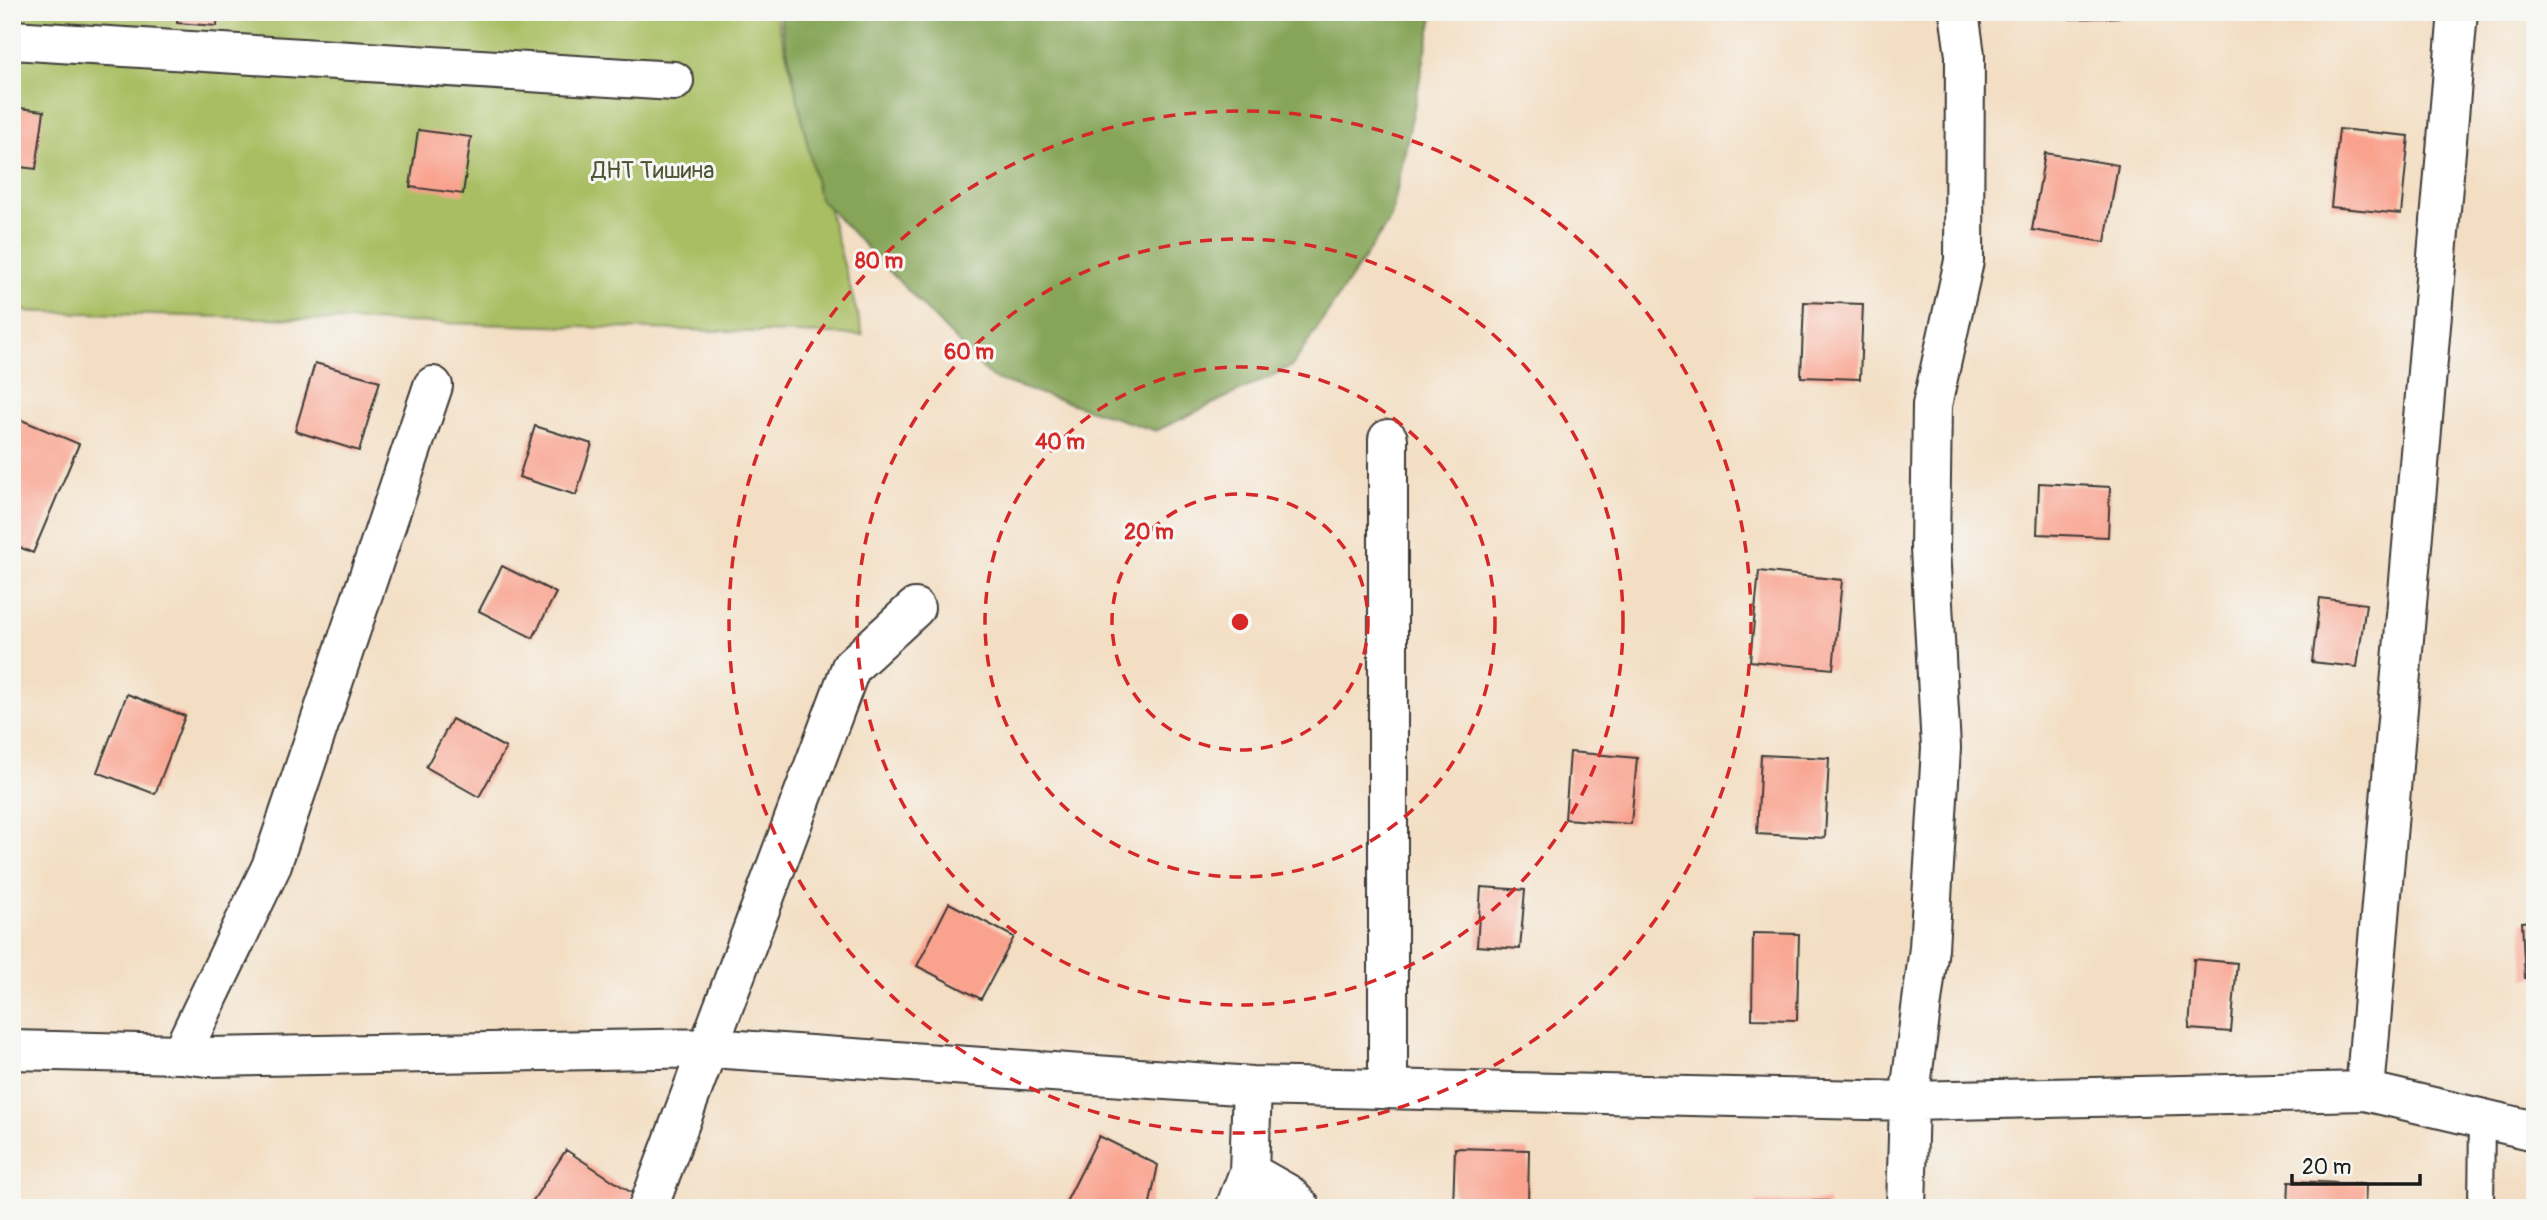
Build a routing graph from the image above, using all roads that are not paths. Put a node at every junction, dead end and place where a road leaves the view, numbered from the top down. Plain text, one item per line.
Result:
1 (1959, 12) edge
2 (2458, 12) edge
3 (12, 40) edge
4 (674, 81) dead end
5 (433, 386) dead end
6 (1388, 439) dead end
7 (915, 608) dead end
8 (711, 1048) junction
9 (12, 1050) edge
10 (181, 1054) junction
11 (1252, 1086) junction
12 (1388, 1089) junction
13 (2365, 1091) junction
14 (1909, 1101) junction
15 (2482, 1118) junction
16 (2535, 1131) edge
17 (1249, 1172) junction
18 (648, 1208) edge
19 (1235, 1208) edge
20 (1301, 1208) edge
21 (1906, 1208) edge
22 (2481, 1208) edge

1 - 14 street
2 - 13 street
3 - 4 street
5 - 10 street
6 - 12 street
7 - 8 street
8 - 10 street
8 - 11 street
8 - 18 street
9 - 10 street
11 - 12 street
11 - 17 street
12 - 14 street
13 - 14 street
13 - 15 street
14 - 21 street
15 - 16 street
15 - 22 lane
17 - 19 street
17 - 20 street

